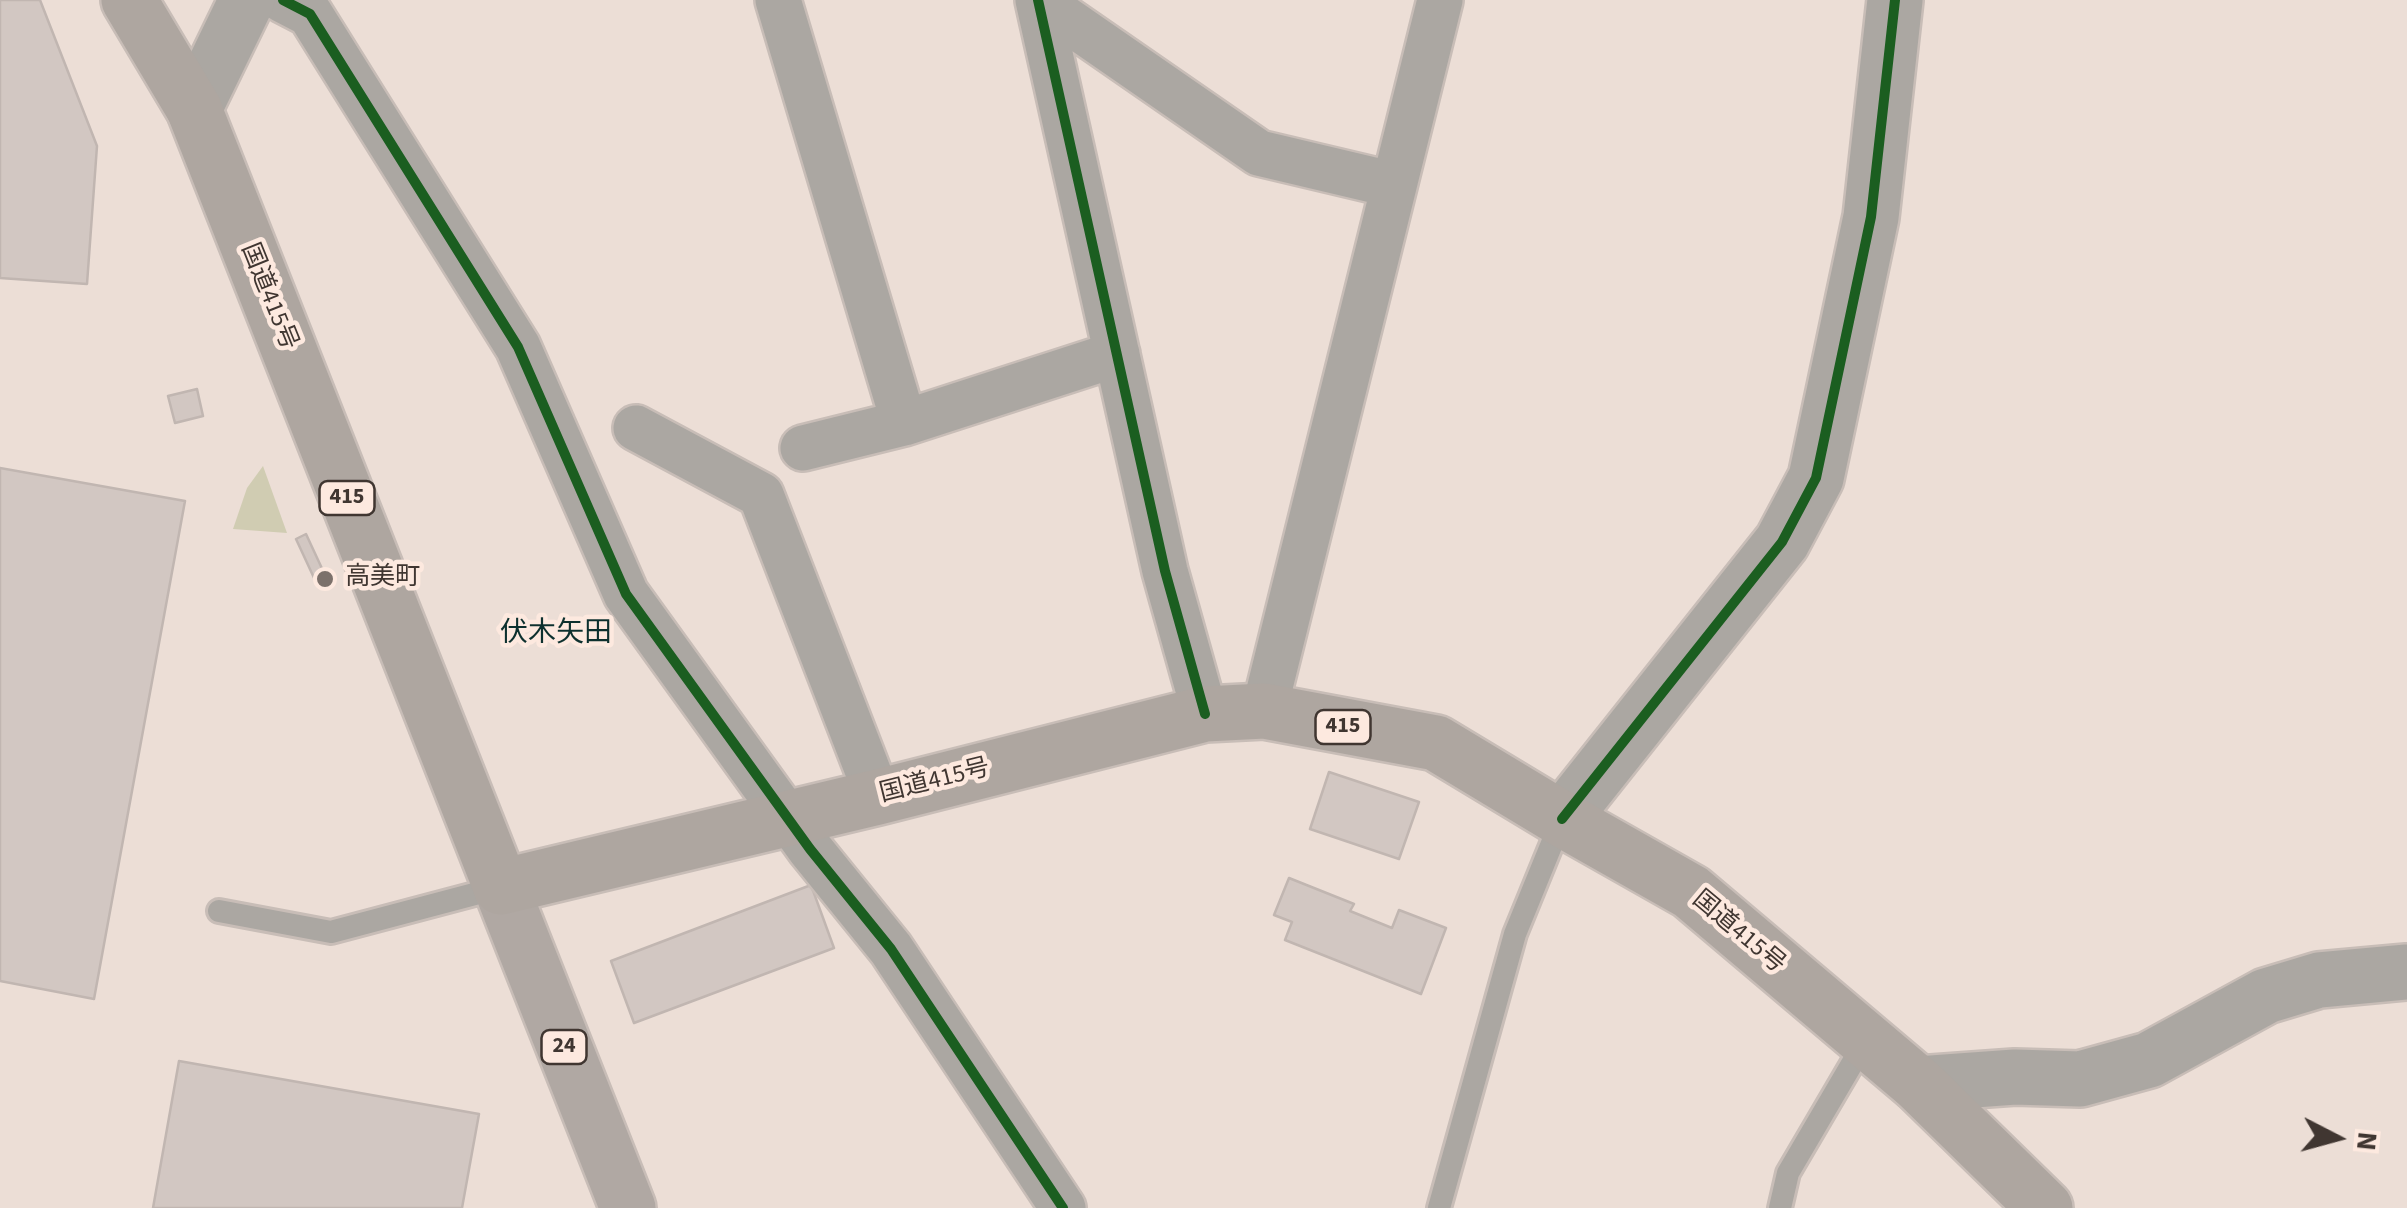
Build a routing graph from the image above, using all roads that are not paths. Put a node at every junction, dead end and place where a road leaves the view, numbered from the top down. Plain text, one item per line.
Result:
1 (129, 0) edge
2 (178, 0) edge
3 (247, 0) edge
4 (283, 0) edge
5 (778, 0) edge
6 (1440, 0) edge
7 (1896, 0) edge
8 (194, 108) junction
9 (1394, 184) junction
10 (1116, 354) junction
11 (904, 423) junction
12 (636, 428) dead end
13 (803, 448) dead end
14 (1264, 711) junction
15 (1205, 714) junction
16 (878, 797) junction
17 (786, 818) junction
18 (1562, 820) junction
19 (501, 887) junction
20 (219, 912) dead end
21 (2407, 972) edge
22 (1866, 1040) junction
23 (1918, 1084) junction
24 (628, 1208) edge
25 (1062, 1208) edge
26 (1439, 1208) edge
27 (1780, 1208) edge
28 (2045, 1208) edge

1 - 8 highway, 国道415号 / 415
2 - 8 highway, 国道415号 / 415
3 - 8 street
4 - 17 street
5 - 11 street
6 - 9 street
7 - 18 street
8 - 19 highway, 国道415号 / 415
9 - 10 street
9 - 14 street
10 - 11 street
10 - 15 street
11 - 13 street
12 - 16 street
14 - 15 highway, 国道415号 / 415
14 - 18 highway, 国道415号 / 415
15 - 16 highway, 国道415号 / 415
16 - 17 highway, 国道415号 / 415
17 - 19 highway, 国道415号 / 415
17 - 25 street
18 - 22 highway, 国道415号 / 415
18 - 26 lane
19 - 20 lane
19 - 24 main road, 24
21 - 23 street
22 - 23 highway, 国道415号 / 415
22 - 27 lane
23 - 28 highway, 国道415号 / 415

